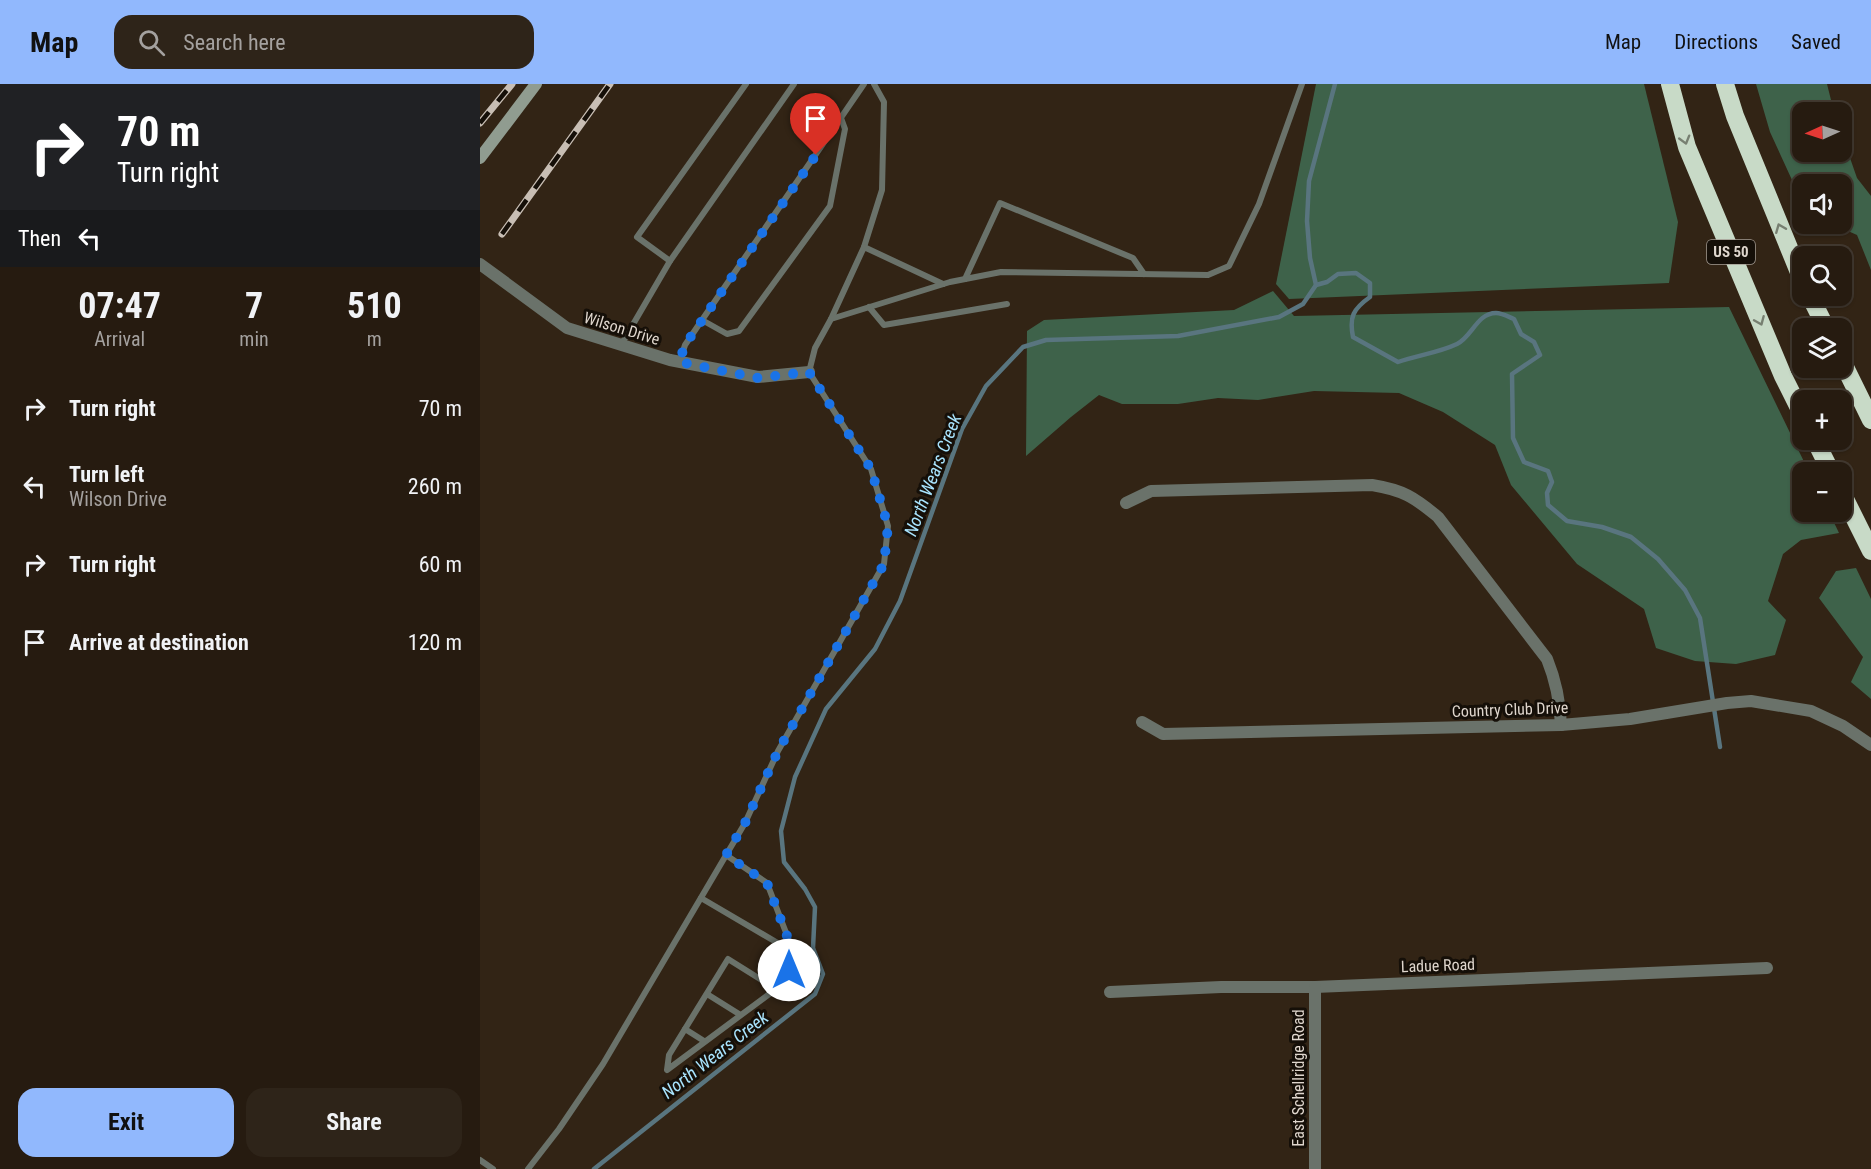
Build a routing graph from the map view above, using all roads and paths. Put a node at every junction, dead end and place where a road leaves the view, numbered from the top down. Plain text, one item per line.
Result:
1 (536, 84) edge
2 (746, 84) edge
3 (794, 84) edge
4 (864, 84) edge
5 (874, 84) edge
6 (1302, 84) edge
7 (1670, 84) edge
8 (1725, 84) edge
9 (841, 118) junction
10 (480, 158) edge
11 (864, 247) junction
12 (1792, 255) edge
13 (670, 261) junction
14 (480, 264) edge
15 (1144, 274) junction
16 (965, 279) junction
17 (943, 284) junction
18 (1007, 304) dead end
19 (869, 307) junction
20 (831, 319) junction
21 (702, 320) junction
22 (621, 345) junction
23 (679, 362) junction
24 (809, 372) junction
25 (1850, 378) edge
26 (1792, 394) edge
27 (1871, 420) edge
28 (1126, 504) dead end
29 (1852, 514) edge
30 (1871, 551) edge
31 (1142, 722) dead end
32 (1561, 725) junction
33 (1871, 745) edge
34 (726, 855) junction
35 (701, 898) junction
36 (793, 952) junction
37 (1767, 968) dead end
38 (1315, 987) junction
39 (776, 989) junction
40 (1110, 992) dead end
41 (706, 994) junction
42 (739, 1014) junction
43 (685, 1029) junction
44 (704, 1041) junction
45 (480, 1160) edge
46 (493, 1169) edge
47 (528, 1169) edge
48 (1315, 1169) edge

1 - 10 main road
2 - 13 lane
3 - 13 lane
4 - 9 lane
5 - 11 lane
6 - 15 lane
7 -> 26 highway, US 50
12 -> 8 highway
9 - 21 lane
9 - 21 lane
11 - 17 lane
11 - 20 lane
13 - 22 lane
14 - 22 street, Wilson Drive
15 - 16 lane
15 - 16 lane
16 - 17 lane
17 - 19 lane
18 - 19 lane
19 - 20 lane
20 - 24 lane
21 - 23 lane
22 - 23 street, Wilson Drive
23 - 24 street, Wilson Drive
24 - 34 lane
25 - 27 highway
28 - 32 street
29 - 30 highway
31 - 32 street, Country Club Drive
32 - 33 street, Country Club Drive
34 - 35 lane
34 - 36 lane
35 - 36 lane
35 - 47 lane
36 - 39 lane
37 - 38 street, Ladue Road
38 - 40 street, Ladue Road
38 - 48 street, East Schellridge Road
39 - 41 lane
39 - 42 lane
41 - 42 lane
41 - 43 lane
42 - 44 lane
43 - 44 lane
43 - 44 lane
45 - 46 lane

